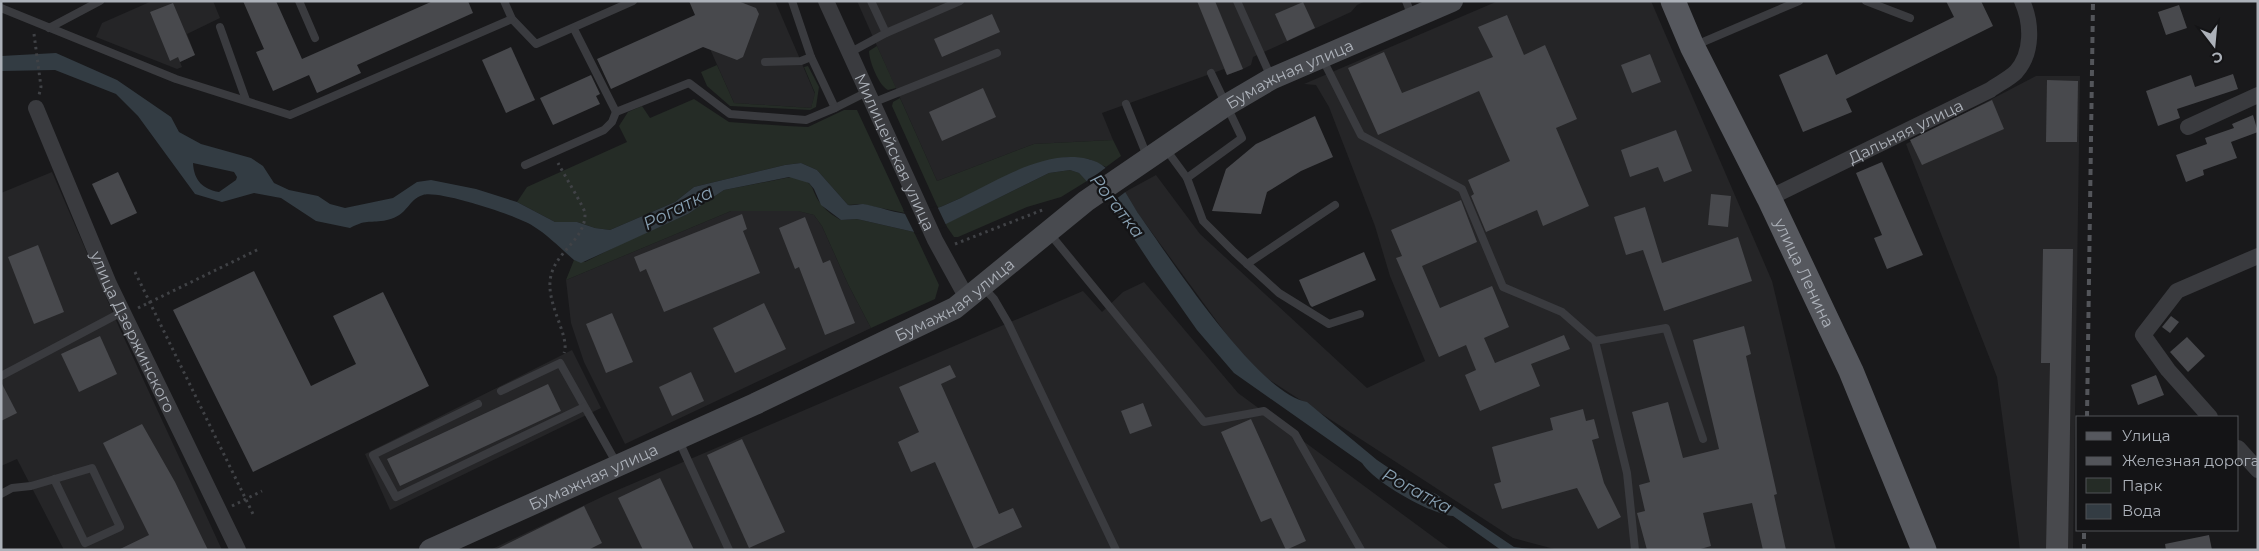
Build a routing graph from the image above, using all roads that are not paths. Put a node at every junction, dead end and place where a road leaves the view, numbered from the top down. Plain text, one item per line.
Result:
1 (100, 1) edge
2 (299, 1) edge
3 (504, 1) edge
4 (633, 1) edge
5 (792, 1) edge
6 (826, 1) edge
7 (872, 1) edge
8 (960, 1) edge
9 (1237, 1) edge
10 (1452, 1) edge
11 (1673, 1) edge
12 (1799, 1) edge
13 (1866, 1) edge
14 (2022, 1) edge
15 (1, 8) edge
16 (1409, 10) edge
17 (512, 18) junction
18 (1910, 18) dead end
19 (220, 27) dead end
20 (49, 28) junction
21 (574, 29) junction
22 (886, 33) junction
23 (315, 38) dead end
24 (1692, 46) junction
25 (850, 52) junction
26 (997, 53) dead end
27 (811, 57) junction
28 (1322, 57) junction
29 (765, 62) dead end
30 (1211, 74) dead end
31 (1272, 79) junction
32 (2258, 95) edge
33 (870, 98) junction
34 (246, 100) junction
35 (1126, 104) dead end
36 (1225, 106) junction
37 (36, 108) dead end
38 (835, 108) junction
39 (616, 112) junction
40 (2188, 127) dead end
41 (1147, 158) junction
42 (525, 165) dead end
43 (1187, 178) junction
44 (1769, 198) junction
45 (1335, 205) dead end
46 (1049, 233) junction
47 (2258, 256) edge
48 (1247, 264) junction
49 (976, 294) junction
50 (123, 314) junction
51 (1360, 314) dead end
52 (1594, 341) junction
53 (1, 376) edge
54 (501, 391) dead end
55 (478, 404) dead end
56 (584, 407) junction
57 (2209, 416) edge
58 (678, 439) junction
59 (1703, 439) dead end
60 (2239, 449) edge
61 (618, 465) junction
62 (2258, 470) edge
63 (54, 479) junction
64 (1, 494) edge
65 (238, 550) edge
66 (430, 550) edge
67 (728, 550) edge
68 (1116, 550) edge
69 (1361, 550) edge
70 (1635, 550) edge
71 (1924, 550) edge

1 - 20 lane
2 - 23 lane
3 - 17 lane
4 - 21 lane
5 - 27 lane
6 - 25 street, Милицейская улица
7 - 22 lane
8 - 22 lane
9 - 31 lane
10 - 16 street, Бумажная улица
11 - 24 main road, улица Ленина
12 - 24 lane
13 - 18 lane
14 - 44 street, Дальняя улица
15 - 20 lane
16 - 28 street, Бумажная улица
17 - 21 lane
17 - 34 lane
19 - 34 lane
20 - 34 lane
21 - 39 lane
22 - 25 lane
24 - 44 main road, улица Ленина
25 - 33 street, Милицейская улица
26 - 33 lane
27 - 29 lane
27 - 38 lane
28 - 31 street, Бумажная улица
28 - 52 lane
30 - 36 lane
31 - 36 street, Бумажная улица
32 - 40 street
33 - 38 lane
33 - 49 street, Милицейская улица
35 - 41 lane
36 - 41 street, Бумажная улица
36 - 43 lane
37 - 50 street, улица Дзержинского
38 - 39 lane
39 - 42 lane
41 - 43 lane
41 - 46 street, Бумажная улица
43 - 48 lane
44 - 71 main road, улица Ленина
45 - 48 lane
46 - 49 street, Бумажная улица
46 - 69 lane
47 - 57 street
48 - 51 lane
49 - 58 street, Бумажная улица
49 - 68 lane
50 - 53 lane
50 - 65 street, улица Дзержинского
52 - 59 lane
52 - 70 lane
54 - 56 lane
55 - 56 lane
56 - 61 lane
58 - 61 street, Бумажная улица
58 - 67 lane
60 - 62 street
61 - 66 street, Бумажная улица
63 - 63 lane
63 - 64 lane

